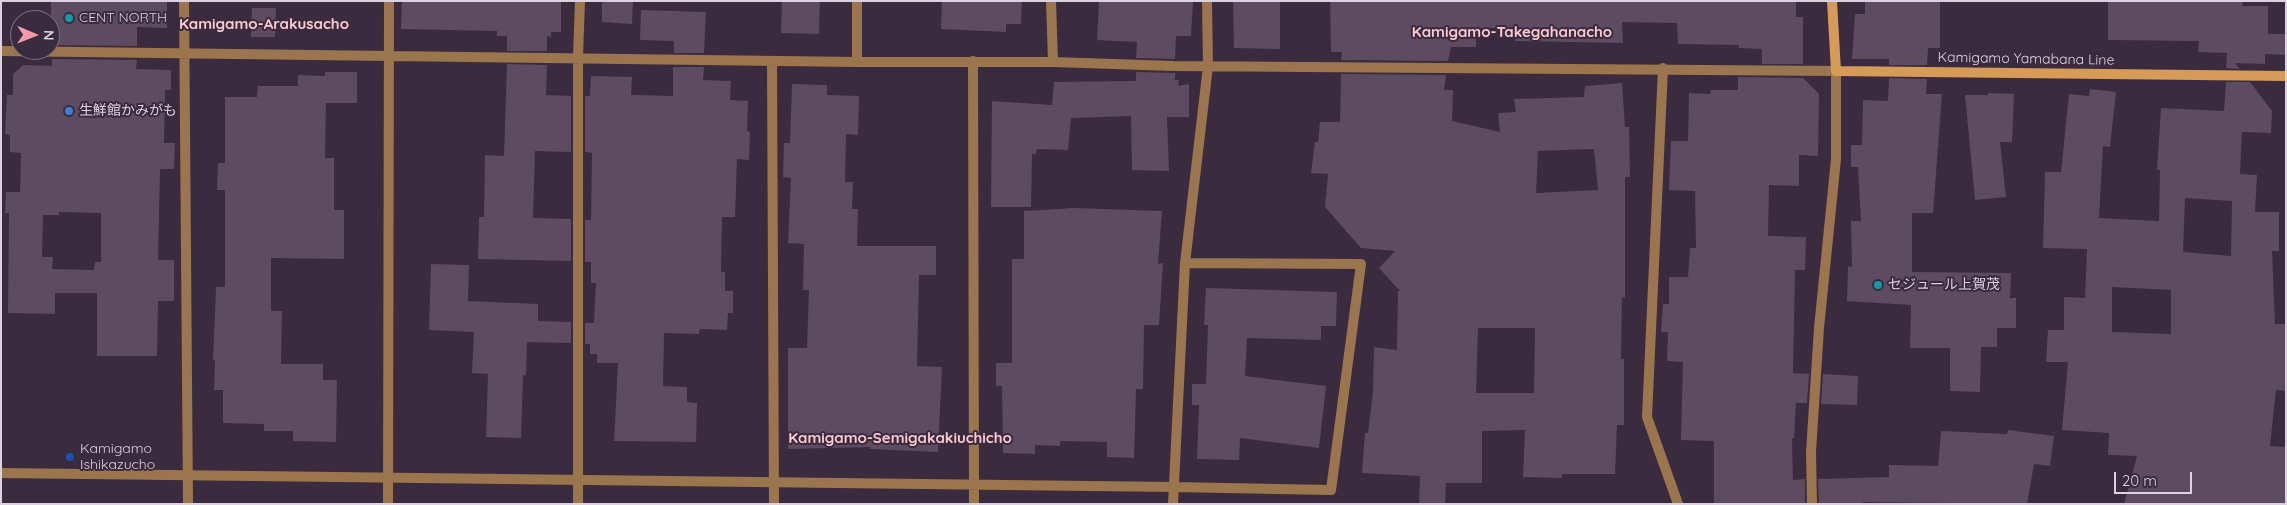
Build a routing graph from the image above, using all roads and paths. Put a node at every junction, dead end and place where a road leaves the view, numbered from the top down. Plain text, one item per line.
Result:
1 (184, 1) edge
2 (389, 1) edge
3 (580, 1) edge
4 (857, 1) edge
5 (1051, 1) edge
6 (1207, 1) edge
7 (1832, 1) edge
8 (1, 51) edge
9 (184, 52) junction
10 (388, 55) junction
11 (578, 57) junction
12 (772, 61) junction
13 (973, 61) junction
14 (857, 62) junction
15 (1053, 62) junction
16 (1208, 66) junction
17 (1662, 68) junction
18 (1836, 71) junction
19 (2286, 76) edge
20 (1185, 263) junction
21 (1, 472) edge
22 (188, 475) junction
23 (388, 477) junction
24 (578, 480) junction
25 (774, 482) junction
26 (974, 485) junction
27 (1174, 487) junction
28 (188, 504) edge
29 (388, 504) edge
30 (578, 504) edge
31 (774, 504) edge
32 (974, 504) edge
33 (1173, 504) edge
34 (1678, 504) edge
35 (1812, 504) edge

1 - 9 street
2 - 10 street
3 - 11 street
4 - 14 street
5 - 15 street
6 - 16 street
7 - 18 main road
8 - 9 street
9 - 10 street
9 - 22 street
10 - 11 street
10 - 23 street
11 - 12 street
11 - 24 street
12 - 14 street
12 - 25 street
13 - 14 street
13 - 15 street
13 - 26 street
15 - 16 street
16 - 17 street
16 - 20 street
17 - 18 street
17 - 34 street
18 - 19 main road, Kamigamo Yamabana Line
18 - 35 street
20 - 27 street
20 - 27 street
21 - 22 street
22 - 23 street
22 - 28 street
23 - 24 street
23 - 29 street
24 - 25 street
24 - 30 street
25 - 26 street
25 - 31 street
26 - 27 street
26 - 32 street
27 - 33 street

